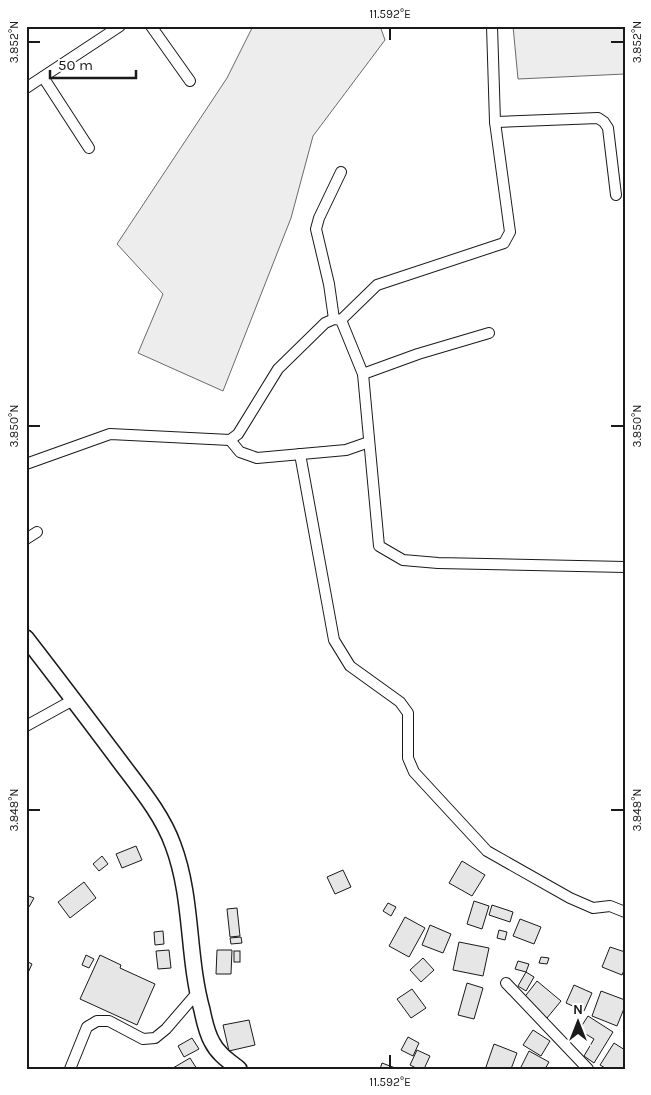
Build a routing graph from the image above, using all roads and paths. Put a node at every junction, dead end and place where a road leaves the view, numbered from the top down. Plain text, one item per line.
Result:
1 (120, 26) edge
2 (151, 26) edge
3 (492, 26) edge
4 (43, 77) junction
5 (190, 81) dead end
6 (26, 88) edge
7 (495, 122) junction
8 (89, 148) dead end
9 (341, 172) dead end
10 (616, 195) dead end
11 (337, 319) junction
12 (488, 333) dead end
13 (363, 374) junction
14 (230, 440) junction
15 (369, 442) junction
16 (300, 454) junction
17 (26, 464) edge
18 (37, 532) dead end
19 (26, 539) edge
20 (625, 567) edge
21 (26, 638) edge
22 (74, 700) junction
23 (26, 726) edge
24 (625, 912) edge
25 (506, 983) dead end
26 (197, 993) junction
27 (70, 1069) edge
28 (239, 1069) edge
29 (588, 1069) edge

1 - 4 street
2 - 5 street
3 - 7 street
4 - 6 street
4 - 8 street
7 - 10 street
7 - 11 street
9 - 11 street
11 - 13 street
11 - 14 street
12 - 13 street
13 - 15 street
14 - 16 street
14 - 17 street
15 - 16 street
15 - 20 street
16 - 24 street
18 - 19 street
21 - 22 street
22 - 23 street
22 - 26 street
25 - 29 street
26 - 27 street
26 - 28 street

